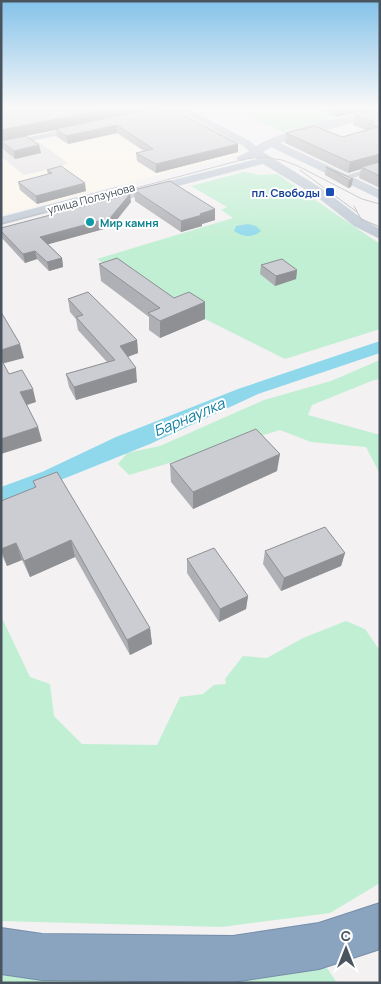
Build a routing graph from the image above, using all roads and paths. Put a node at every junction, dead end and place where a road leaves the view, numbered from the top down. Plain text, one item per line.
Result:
1 (257, 153) edge
2 (266, 153) edge
3 (290, 153) edge
4 (263, 159) junction
5 (380, 167) edge
6 (342, 178) junction
7 (380, 195) edge
8 (1, 221) edge
9 (1, 229) edge
10 (377, 232) edge
11 (380, 926) edge
12 (1, 951) edge

1 - 4 street
2 - 4 street
3 - 6 street
4 - 8 street, улица Ползунова
4 - 9 street, улица Ползунова
4 - 10 street
5 - 6 street
6 - 7 street
11 - 12 highway

